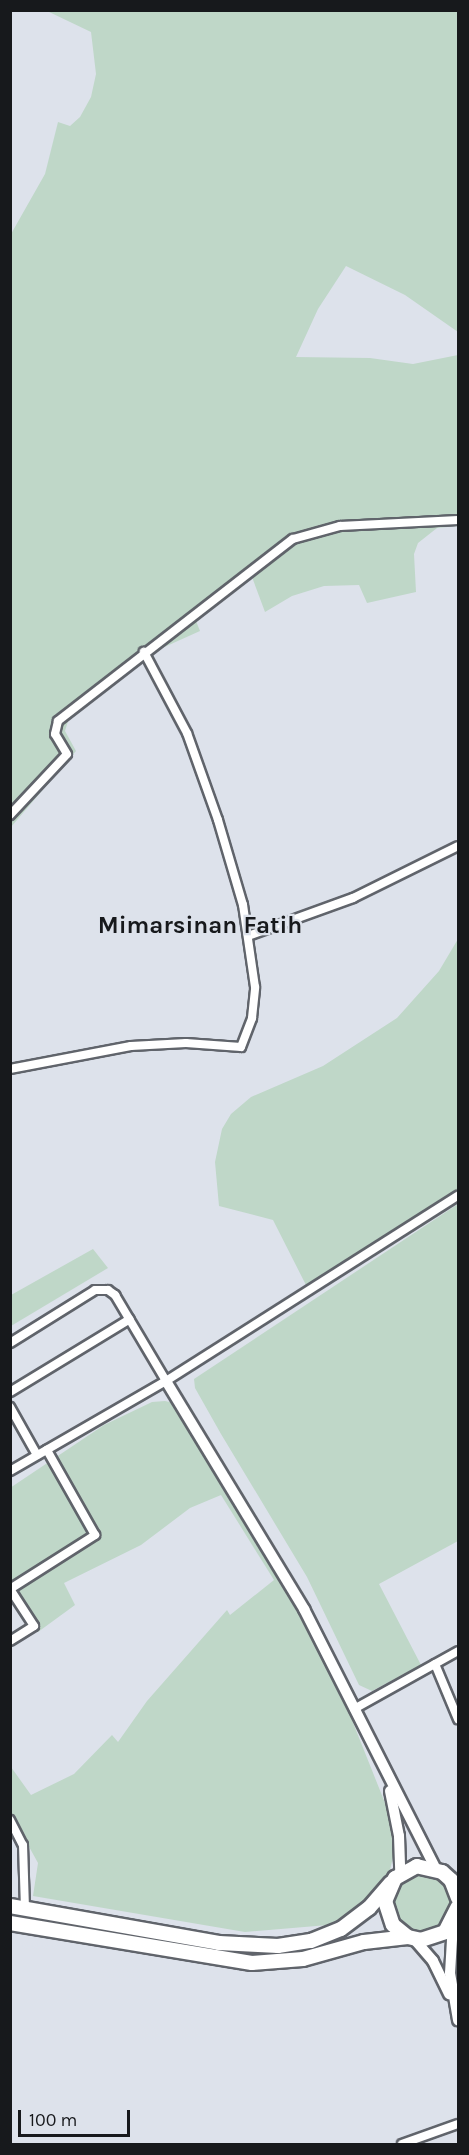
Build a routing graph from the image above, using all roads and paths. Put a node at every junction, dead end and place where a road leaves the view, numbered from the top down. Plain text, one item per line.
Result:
1 (459, 520) edge
2 (144, 652) junction
3 (10, 814) edge
4 (459, 846) edge
5 (248, 936) junction
6 (10, 1069) edge
7 (459, 1196) edge
8 (130, 1319) junction
9 (10, 1343) edge
10 (166, 1381) junction
11 (10, 1392) edge
12 (11, 1410) edge
13 (47, 1450) junction
14 (37, 1455) junction
15 (10, 1471) edge
16 (10, 1589) edge
17 (10, 1641) edge
18 (459, 1651) edge
19 (435, 1664) junction
20 (354, 1709) junction
21 (459, 1719) edge
22 (386, 1774) junction
23 (10, 1820) edge
24 (439, 1870) junction
25 (459, 1870) edge
26 (395, 1878) junction
27 (459, 1898) edge
28 (10, 1906) edge
29 (25, 1908) junction
30 (457, 1915) edge
31 (10, 1923) edge
32 (411, 1938) junction
33 (455, 2008) junction
34 (459, 2020) edge
35 (459, 2124) edge
36 (402, 2145) edge

1 - 2 street
2 - 3 street
2 - 5 street
4 - 5 street
5 - 6 street
7 - 10 street
8 - 9 street
8 - 10 street
8 - 11 street
10 - 13 street
10 - 20 street
12 - 14 street
13 - 14 street
13 - 16 street
14 - 15 street
16 - 17 street
18 - 19 street
19 - 20 street
19 - 21 street
20 - 22 street
22 - 24 street
22 - 26 street
23 - 29 street
24 - 25 highway
24 - 26 highway
24 - 27 highway
26 - 29 highway
26 - 32 highway
28 - 29 highway
30 - 32 highway
30 - 33 street
31 - 32 highway
32 - 33 street
33 - 34 street
35 - 36 street

